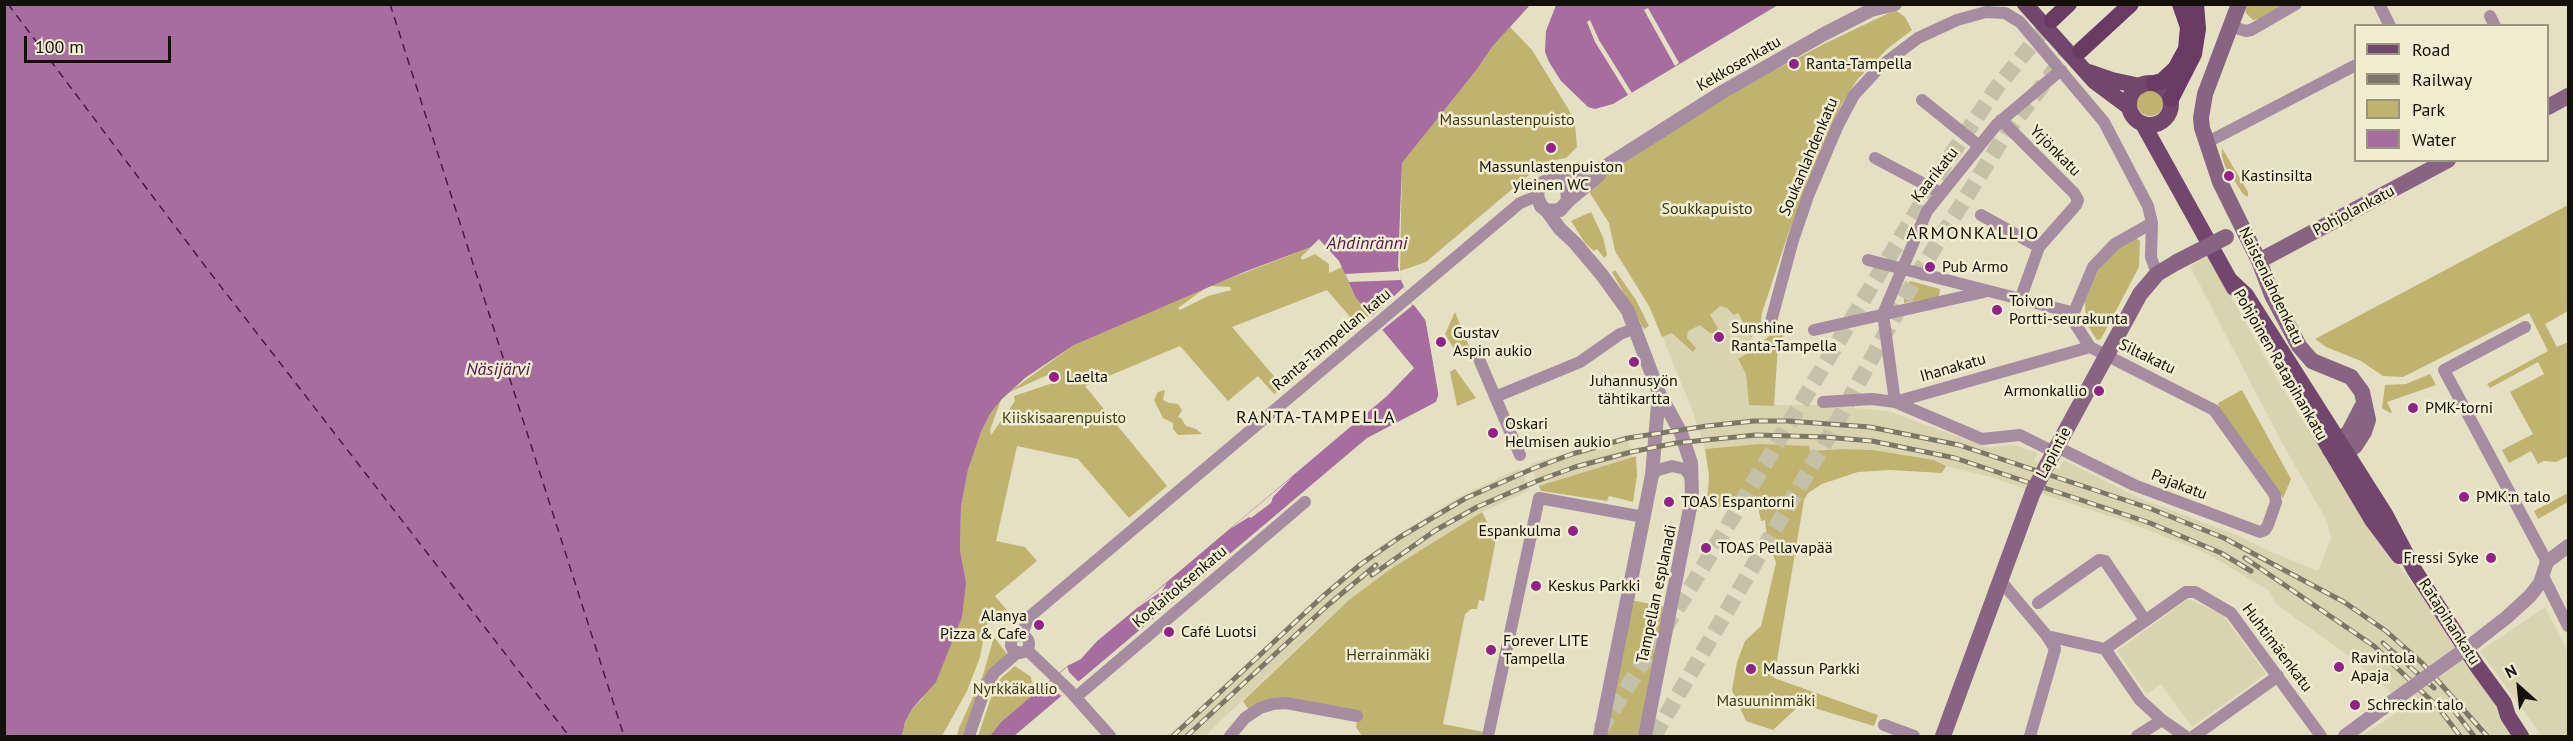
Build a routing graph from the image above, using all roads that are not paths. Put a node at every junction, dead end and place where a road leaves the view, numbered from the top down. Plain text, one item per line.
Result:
1 (1895, 4) edge
2 (2025, 4) edge
3 (2061, 4) edge
4 (2069, 4) edge
5 (2115, 4) edge
6 (2131, 4) edge
7 (2180, 4) edge
8 (2196, 4) edge
9 (2239, 4) edge
10 (2296, 4) edge
11 (2379, 4) edge
12 (2390, 24) edge
13 (2230, 26) junction
14 (2354, 66) edge
15 (2061, 70) junction
16 (2087, 71) junction
17 (2147, 84) junction
18 (2568, 96) edge
19 (2171, 99) junction
20 (1922, 100) dead end
21 (2549, 106) edge
22 (2129, 107) junction
23 (2164, 119) junction
24 (2001, 120) junction
25 (2143, 124) junction
26 (2206, 143) junction
27 (1979, 147) junction
28 (1875, 158) dead end
29 (2444, 162) edge
30 (1606, 166) junction
31 (2170, 173) junction
32 (1558, 180) junction
33 (1941, 193) junction
34 (1537, 196) junction
35 (1566, 204) junction
36 (1547, 210) junction
37 (1982, 215) dead end
38 (2152, 223) junction
39 (2243, 228) junction
40 (1575, 243) junction
41 (2040, 247) junction
42 (1868, 260) dead end
43 (2259, 261) junction
44 (1904, 268) junction
45 (2157, 274) junction
46 (2230, 280) junction
47 (1986, 292) junction
48 (2020, 300) junction
49 (1883, 314) junction
50 (2072, 317) junction
51 (1770, 325) dead end
52 (1636, 327) junction
53 (2525, 327) dead end
54 (1814, 330) dead end
55 (2090, 346) junction
56 (1476, 352) dead end
57 (2107, 355) junction
58 (1659, 393) junction
59 (1495, 397) junction
60 (1823, 402) dead end
61 (1895, 402) junction
62 (2361, 409) junction
63 (2319, 414) junction
64 (2338, 452) junction
65 (1520, 455) dead end
66 (2053, 455) junction
67 (1652, 475) junction
68 (1692, 479) junction
69 (1305, 502) dead end
70 (2276, 502) joint
71 (1639, 516) junction
72 (2568, 546) edge
73 (2547, 562) junction
74 (2543, 576) junction
75 (2000, 580) junction
76 (2038, 603) dead end
77 (2145, 620) junction
78 (2568, 627) edge
79 (2047, 636) junction
80 (2105, 649) junction
81 (1022, 651) junction
82 (2278, 676) junction
83 (1072, 694) junction
84 (2504, 703) junction
85 (1357, 716) dead end
86 (2162, 720) junction
87 (1884, 725) dead end
88 (969, 736) edge
89 (1110, 736) edge
90 (1230, 736) edge
91 (1488, 736) edge
92 (1600, 736) edge
93 (1645, 736) edge
94 (1914, 736) edge
95 (1943, 736) edge
96 (2030, 736) edge
97 (2137, 736) edge
98 (2185, 736) edge
99 (2194, 736) edge
100 (2321, 736) edge
101 (2345, 736) edge
102 (2521, 736) edge
103 (2533, 736) edge

1 - 30 street, Kekkosenkatu
2 - 16 main road
3 - 4 highway
5 - 6 highway
7 - 17 highway
8 - 19 highway
9 - 13 main road, Naistenlahdenkatu
10 - 13 street
11 - 12 street
13 - 26 main road, Naistenlahdenkatu
14 - 26 street
15 - 24 street, Kaarikatu
15 - 38 street, Soukanlahdenkatu
15 - 51 street, Soukanlahdenkatu
16 - 17 main road
16 - 22 main road
17 - 19 main road
17 - 22 main road
18 - 21 main road
19 - 23 main road
20 - 27 street
22 - 25 main road
23 - 25 main road
23 - 31 main road, Pohjoinen Ratapihankatu
24 - 27 street, Kaarikatu
24 - 41 street, Yrjönkatu
25 - 31 main road, Pohjoinen Ratapihankatu
26 - 39 main road, Naistenlahdenkatu
27 - 33 street, Kaarikatu
28 - 33 street
29 - 43 main road, Pohjolankatu
30 - 32 street, Kekkosenkatu
30 - 35 street, Kekkosenkatu
31 - 46 main road, Pohjoinen Ratapihankatu
32 - 34 street
32 - 35 street
33 - 44 street, Kaarikatu
34 - 36 street
34 - 81 street, Ranta-Tampellan katu
35 - 36 street
35 - 40 street, Tampellan esplanadi
36 - 40 street, Tampellan esplanadi
37 - 41 street
38 - 45 street, Soukanlahdenkatu
38 - 50 street
39 - 43 main road, Naistenlahdenkatu
39 - 45 main road, Lapintie, bridge
40 - 52 street, Tampellan esplanadi
41 - 48 street, Yrjönkatu
42 - 44 street
43 - 62 main road, Naistenlahdenkatu
44 - 47 street
44 - 49 street, Kaarikatu
45 - 57 main road, Lapintie
46 - 63 main road, Pohjoinen Ratapihankatu
46 - 64 main road, Pohjoinen Ratapihankatu
47 - 48 street
47 - 49 street
48 - 50 street
49 - 54 street
49 - 61 street
50 - 55 street
52 - 58 street, Tampellan esplanadi
52 - 59 street
53 - 73 street
55 - 57 street, Siltakatu
55 - 61 street, Ihanakatu
56 - 59 street
57 - 66 main road, Lapintie
57 - 70 street, Siltakatu
58 - 67 street, Tampellan esplanadi
58 - 68 street, Tampellan esplanadi
59 - 65 street
60 - 61 street, Ihanakatu
61 - 66 street, Pajakatu
62 - 63 main road
62 - 64 main road
63 - 64 main road, Pohjoinen Ratapihankatu
64 - 84 main road, Ratapihankatu
66 - 70 street, Pajakatu
66 - 75 main road, Lapintie, bridge
67 - 68 street
67 - 71 street, Tampellan esplanadi
68 - 93 street, Tampellan esplanadi
69 - 83 street, Koelaitoksenkatu
71 - 91 street
71 - 92 street, Tampellan esplanadi
72 - 73 street
73 - 74 street
74 - 78 street
74 - 101 street, bridge
75 - 79 street
75 - 95 main road, Lapintie
76 - 77 street
77 - 80 street, Huhtimäenkatu
77 - 82 street, Huhtimäenkatu
79 - 80 street
79 - 96 street
80 - 86 street
81 - 83 street
81 - 88 street
82 - 99 street
82 - 100 street, Huhtimäenkatu
83 - 89 street
84 - 102 main road, Ratapihankatu
84 - 103 main road, Ratapihankatu
85 - 90 street
86 - 97 street
86 - 98 street
87 - 94 street

